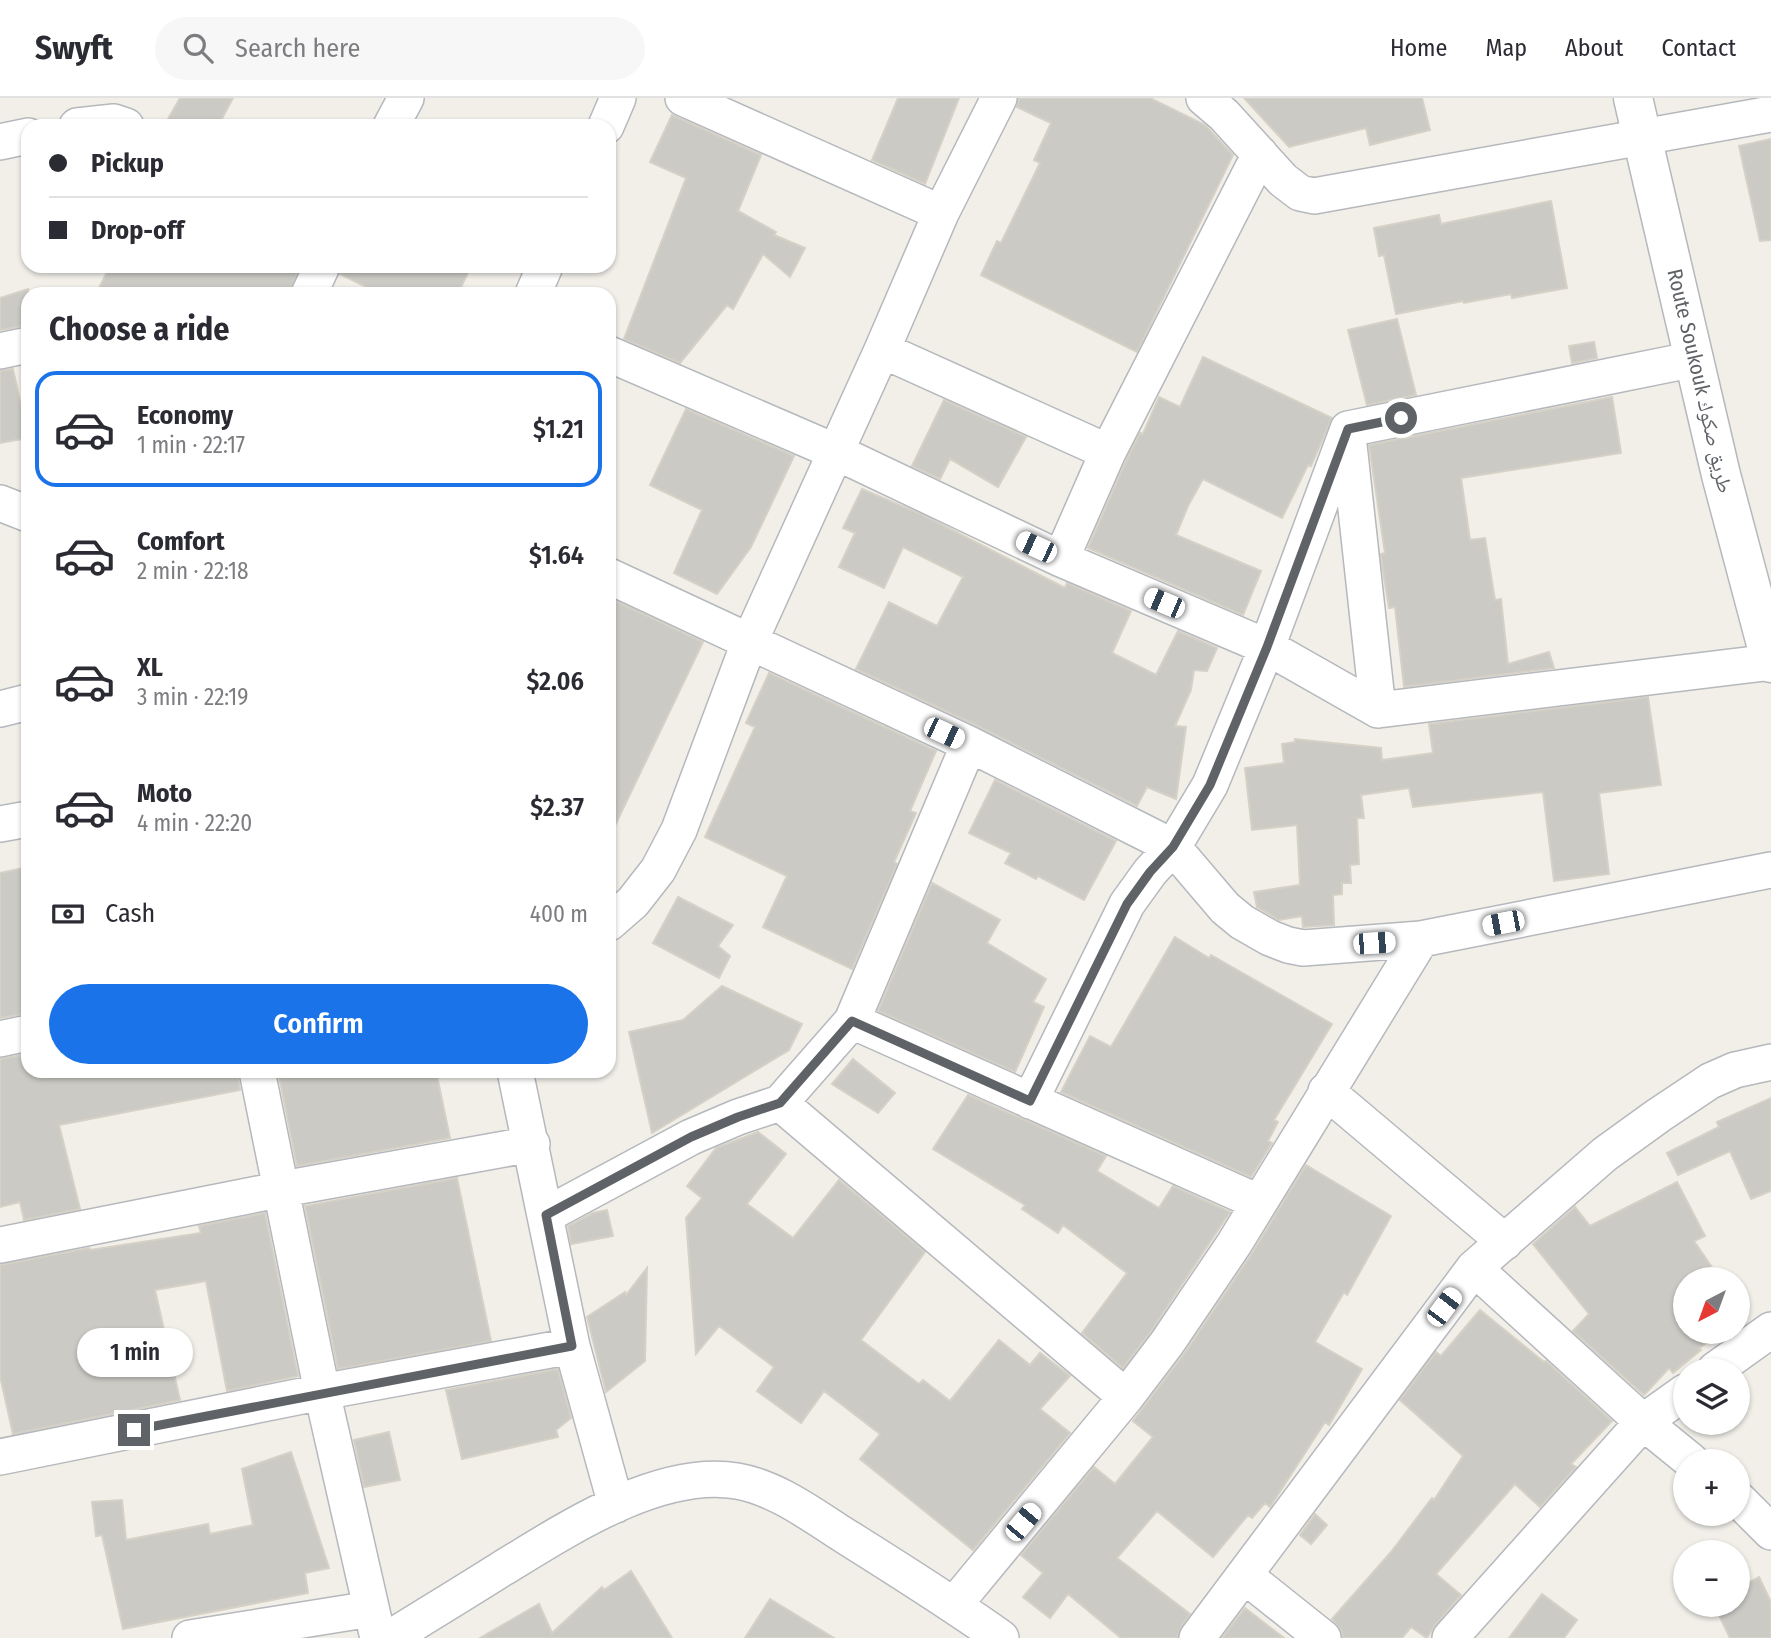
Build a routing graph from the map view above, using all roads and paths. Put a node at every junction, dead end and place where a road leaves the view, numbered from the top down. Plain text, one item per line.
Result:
1 (405, 98) edge
2 (618, 98) edge
3 (683, 98) edge
4 (999, 98) edge
5 (1204, 98) edge
6 (1633, 98) edge
7 (1771, 114) edge
8 (394, 119) edge
9 (609, 119) edge
10 (21, 138) edge
11 (1642, 138) junction
12 (0, 142) edge
13 (1260, 154) junction
14 (941, 213) junction
15 (21, 346) edge
16 (882, 350) junction
17 (0, 351) edge
18 (616, 357) edge
19 (1695, 359) junction
20 (1348, 429) junction
21 (836, 452) junction
22 (1108, 452) junction
23 (0, 503) edge
24 (21, 511) edge
25 (1062, 559) junction
26 (616, 579) edge
27 (749, 643) junction
28 (1267, 647) junction
29 (1771, 662) edge
30 (21, 704) edge
31 (0, 709) edge
32 (1378, 710) junction
33 (969, 744) junction
34 (21, 820) edge
35 (0, 824) edge
36 (1173, 847) junction
37 (1771, 870) edge
38 (616, 917) edge
39 (1421, 939) junction
40 (852, 1021) junction
41 (21, 1034) edge
42 (0, 1039) edge
43 (1771, 1062) edge
44 (259, 1078) edge
45 (517, 1078) edge
46 (1326, 1091) junction
47 (1030, 1101) junction
48 (780, 1103) junction
49 (532, 1144) junction
50 (283, 1189) junction
51 (1258, 1202) junction
52 (546, 1215) junction
53 (1505, 1242) junction
54 (0, 1245) edge
55 (1474, 1268) junction
56 (1771, 1330) edge
57 (572, 1346) junction
58 (1732, 1358) edge
59 (322, 1392) junction
60 (1126, 1397) junction
61 (1673, 1401) edge
62 (1643, 1422) junction
63 (1676, 1449) edge
64 (0, 1457) edge
65 (616, 1505) junction
66 (1750, 1511) edge
67 (1771, 1532) edge
68 (1244, 1576) junction
69 (954, 1605) junction
70 (374, 1623) edge
71 (190, 1638) edge
72 (390, 1638) edge
73 (1001, 1638) edge
74 (1197, 1638) edge
75 (1323, 1638) edge
76 (1450, 1638) edge

1 - 8 street
2 - 9 street
3 - 14 street
4 - 14 street
5 - 13 street
6 - 11 street, Route Soukouk طريق صكوك
7 - 11 street
10 - 12 street
11 - 13 street
11 - 19 street, Route Soukouk طريق صكوك
13 - 22 street
14 - 16 street
15 - 17 street
16 - 21 street
16 - 22 street
18 - 21 street
19 - 20 street
19 - 29 street, Route Soukouk طريق صكوك
20 - 28 street
20 - 32 street
21 - 25 street
21 - 27 street
22 - 25 street
23 - 24 street
25 - 28 street
26 - 27 street
27 - 33 street
27 - 38 street
28 - 32 street
28 - 36 street
29 - 32 street
30 - 31 street
33 - 36 street
33 - 40 street
34 - 35 street
36 - 39 street
36 - 47 street
37 - 39 street
39 - 46 street
40 - 47 street
40 - 48 street
41 - 42 street
43 - 53 street
44 - 50 street
45 - 49 street
46 - 51 street
46 - 53 street
47 - 51 street
48 - 52 street
48 - 60 street
49 - 50 street
49 - 52 street
50 - 54 street
50 - 59 street
51 - 60 street
52 - 57 street
53 - 55 street
55 - 62 street
55 - 68 street
56 - 58 street
57 - 59 street
57 - 65 street
59 - 64 street
59 - 70 street
60 - 69 street
61 - 62 street
62 - 63 street
62 - 76 street
65 - 69 street
65 - 72 street
66 - 67 street
68 - 74 street
68 - 75 street
69 - 73 street
70 - 71 street

